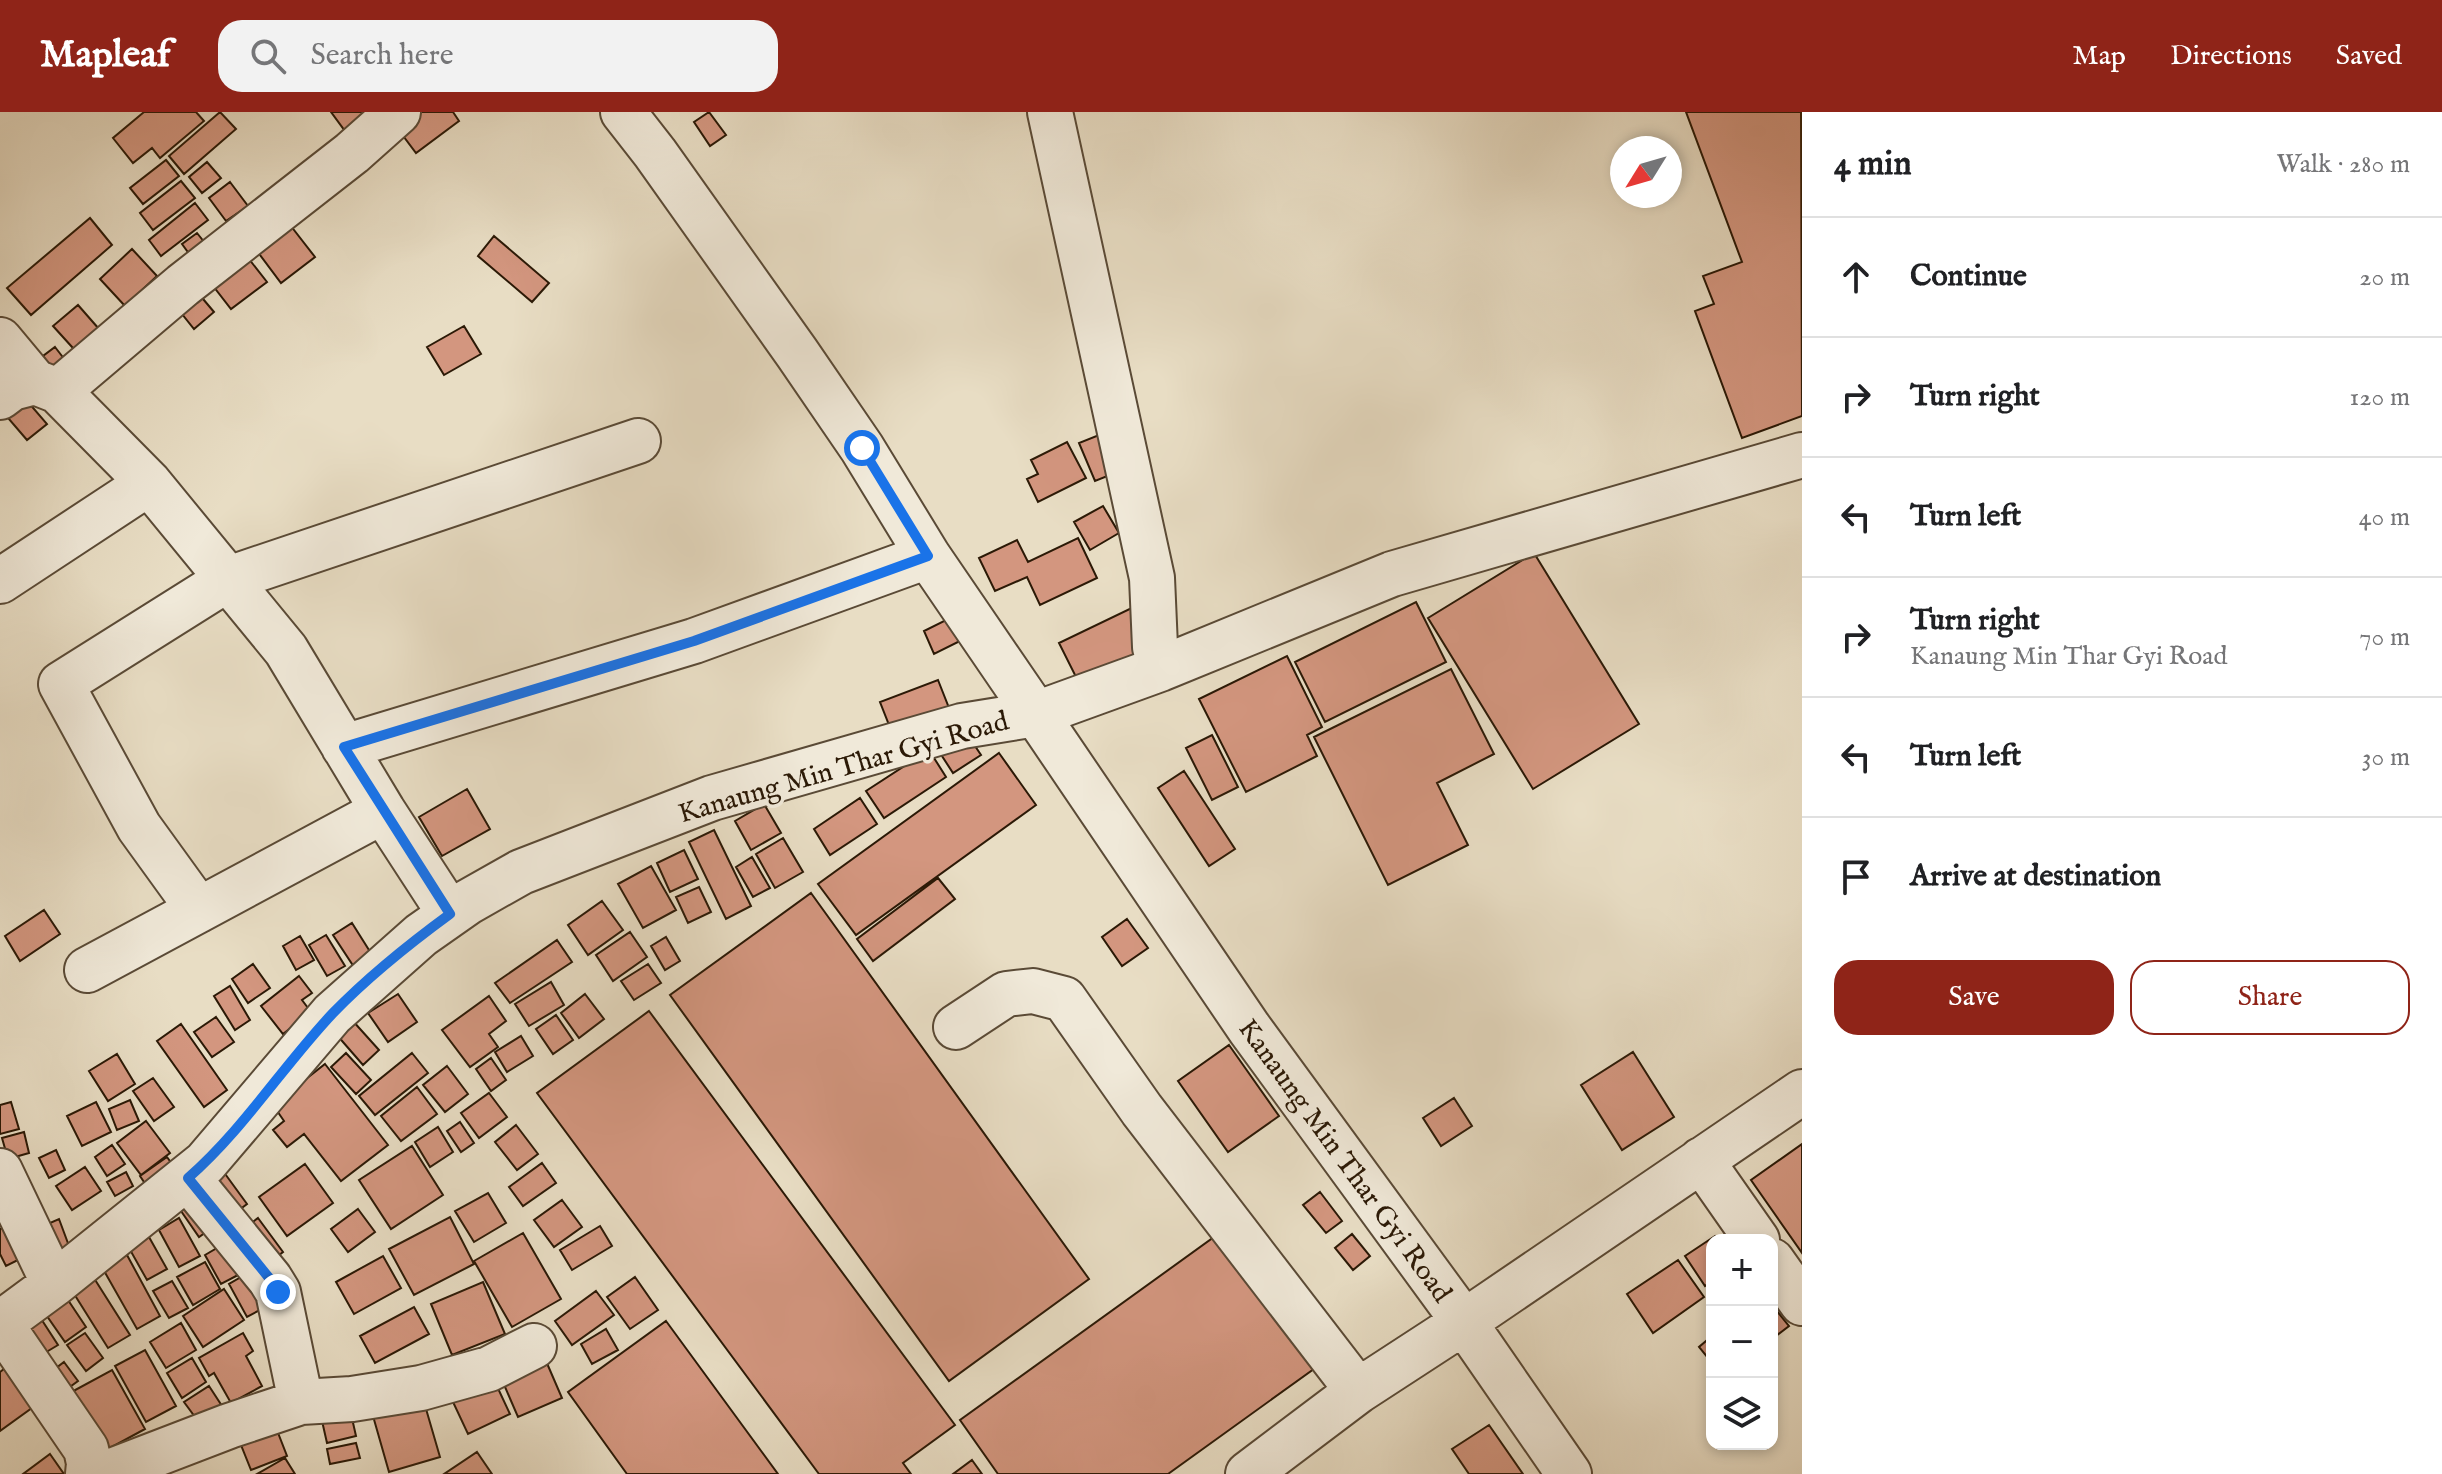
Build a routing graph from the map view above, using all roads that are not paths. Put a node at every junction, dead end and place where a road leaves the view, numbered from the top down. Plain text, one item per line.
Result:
1 (398, 112) edge
2 (623, 112) edge
3 (1050, 112) edge
4 (0, 340) edge
5 (31, 390) edge
6 (638, 441) dead end
7 (1802, 455) edge
8 (149, 483) junction
9 (928, 556) junction
10 (228, 579) junction
11 (0, 581) edge
12 (1160, 669) junction
13 (1036, 714) junction
14 (344, 747) junction
15 (383, 811) junction
16 (199, 910) junction
17 (450, 914) junction
18 (87, 970) dead end
19 (956, 1027) dead end
20 (1802, 1092) edge
21 (1701, 1160) junction
22 (0, 1171) edge
23 (188, 1178) junction
24 (1753, 1234) edge
25 (1778, 1269) edge
26 (54, 1284) junction
27 (1802, 1303) edge
28 (1464, 1322) junction
29 (0, 1323) edge
30 (534, 1346) dead end
31 (1358, 1391) junction
32 (301, 1402) junction
33 (88, 1474) edge
34 (104, 1474) edge
35 (1248, 1474) edge
36 (1569, 1474) edge

1 - 5 street
2 - 9 street
3 - 12 street
4 - 5 street
5 - 8 street
6 - 10 street
7 - 12 street
8 - 10 street
8 - 11 street
9 - 13 street
9 - 14 street
10 - 14 street
10 - 16 street
12 - 13 street
13 - 17 street, Kanaung Min Thar Gyi Road
13 - 28 street, Kanaung Min Thar Gyi Road
14 - 15 street
15 - 16 street
15 - 17 street
16 - 18 street
17 - 23 street, Kanaung Min Thar Gyi Road
19 - 31 street
20 - 21 street
21 - 24 street
21 - 28 street
22 - 26 street
23 - 26 street, Kanaung Min Thar Gyi Road
23 - 32 street
25 - 27 street
26 - 29 street, Kanaung Min Thar Gyi Road
28 - 31 street
28 - 36 street, Kanaung Min Thar Gyi Road
29 - 33 street
30 - 32 street
31 - 35 street
32 - 34 street

